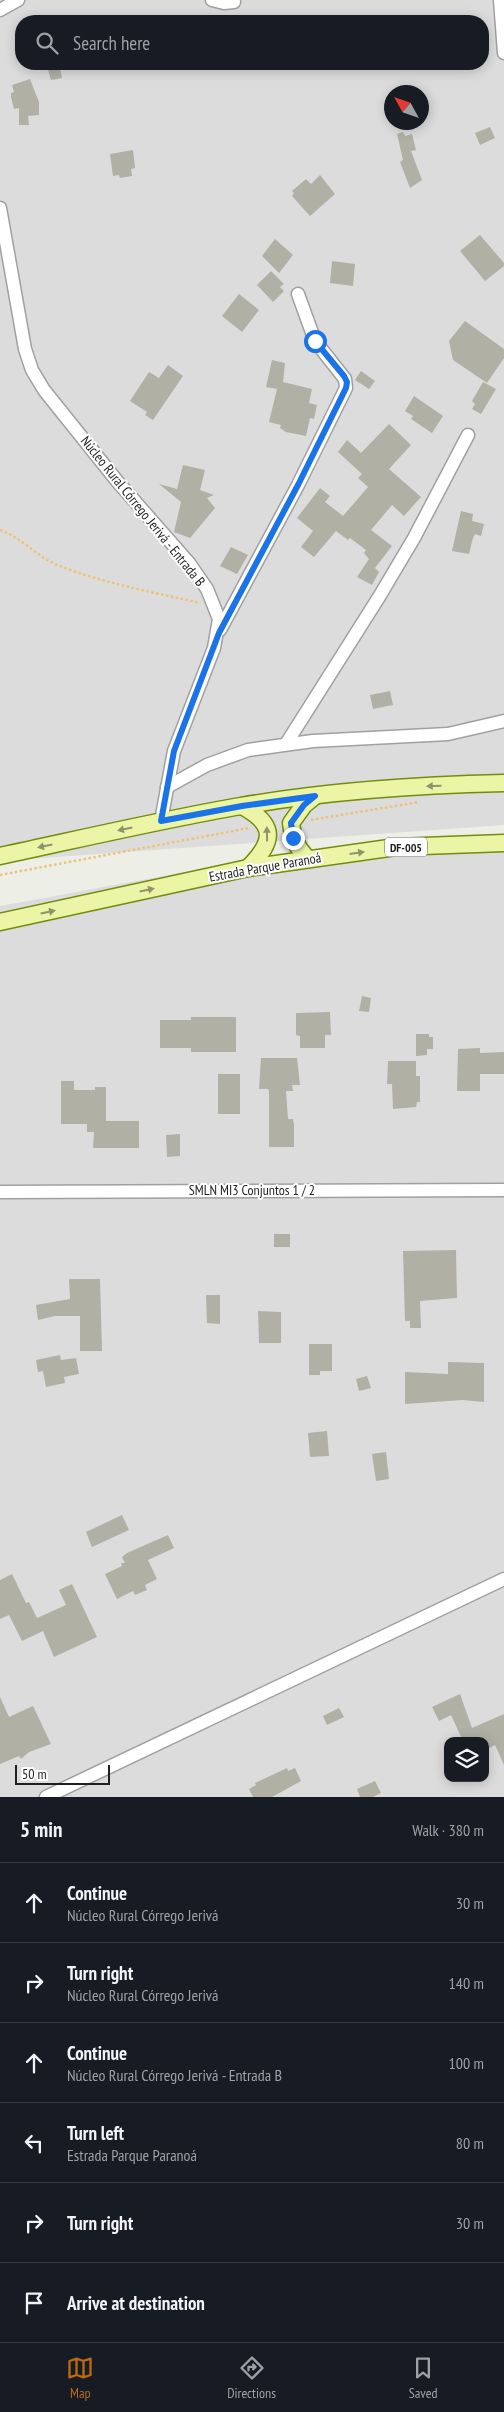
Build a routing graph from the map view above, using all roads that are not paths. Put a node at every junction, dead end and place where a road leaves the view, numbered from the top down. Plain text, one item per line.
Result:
1 (18, 0) edge
2 (212, 0) edge
3 (500, 0) edge
4 (234, 2) dead end
5 (0, 10) edge
6 (504, 52) edge
7 (0, 208) edge
8 (298, 294) dead end
9 (468, 435) dead end
10 (219, 633) junction
11 (504, 721) edge
12 (286, 744) junction
13 (504, 784) edge
14 (167, 787) junction
15 (315, 796) junction
16 (242, 806) junction
17 (161, 821) junction
18 (504, 843) edge
19 (0, 856) edge
20 (308, 859) junction
21 (248, 868) junction
22 (0, 922) edge
23 (504, 1190) edge
24 (0, 1192) edge
25 (504, 1579) edge
26 (46, 1797) edge

1 - 5 street
2 - 4 street
3 - 6 street
7 - 10 street, Núcleo Rural Córrego Jerivá - Entrada B
8 - 10 street
9 - 12 street
10 - 14 street, Núcleo Rural Córrego Jerivá - Entrada B
11 - 12 street
12 - 14 street
13 -> 15 main road
14 - 17 street, Núcleo Rural Córrego Jerivá - Entrada B
15 - 16 main road
15 - 20 main road
16 - 17 main road
21 -> 16 main road
17 -> 19 main road
20 -> 18 main road, Estrada Parque Paranoá / DF-005
20 - 21 main road, Estrada Parque Paranoá / DF-005
22 -> 21 main road, Estrada Parque Paranoá / DF-005
23 - 24 street, SMLN MI3 Conjuntos 1 / 2
25 - 26 street

